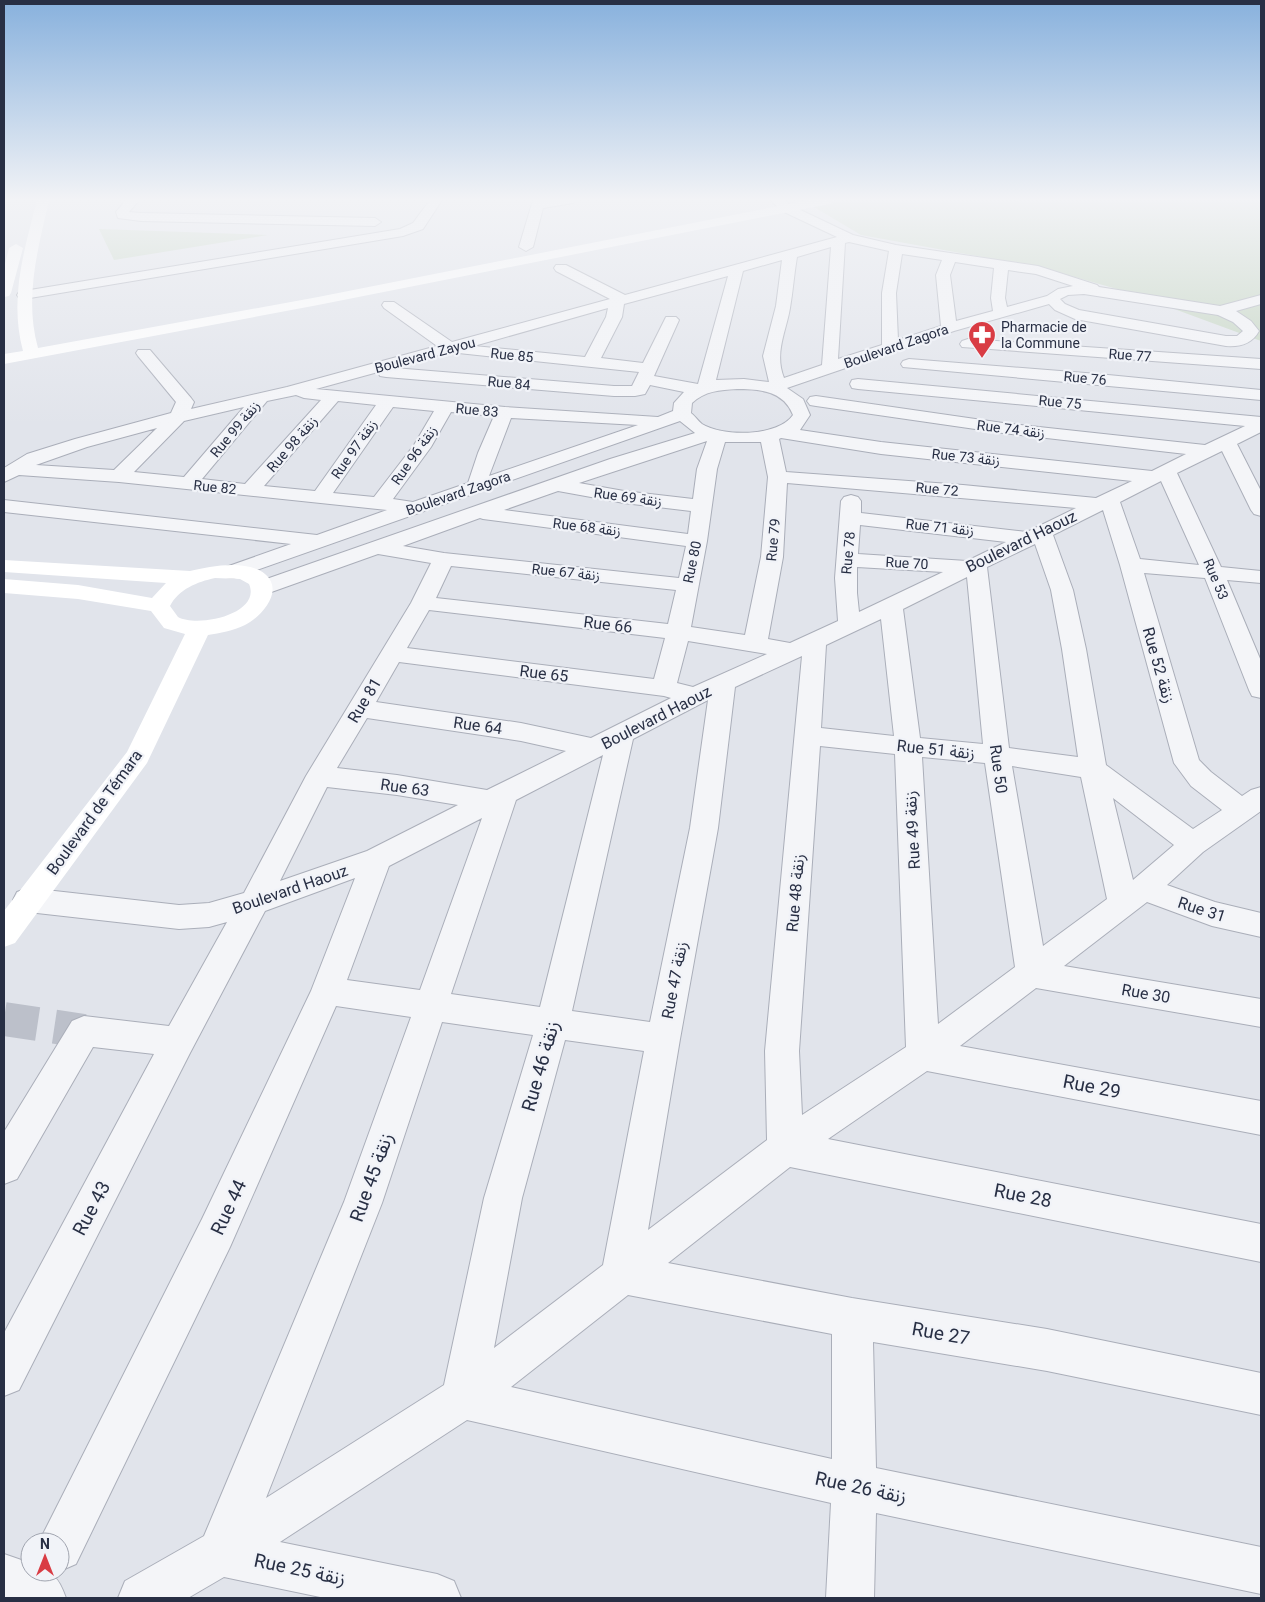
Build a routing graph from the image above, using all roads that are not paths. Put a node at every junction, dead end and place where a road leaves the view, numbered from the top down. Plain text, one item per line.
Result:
1 (6, 275) edge
2 (27, 275) edge
3 (143, 275) edge
4 (382, 275) edge
5 (441, 275) edge
6 (573, 275) edge
7 (718, 275) edge
8 (735, 275) edge
9 (787, 275) edge
10 (839, 275) edge
11 (892, 275) edge
12 (944, 275) edge
13 (999, 275) edge
14 (1022, 275) edge
15 (1054, 275) edge
16 (1102, 292) junction
17 (4, 293) edge
18 (24, 295) junction
19 (1053, 297) junction
20 (1261, 299) edge
21 (620, 301) junction
22 (389, 304) dead end
23 (1221, 310) junction
24 (1001, 313) junction
25 (1075, 314) junction
26 (560, 318) junction
27 (1051, 319) dead end
28 (672, 320) dead end
29 (949, 328) junction
30 (1010, 330) dead end
31 (1256, 330) edge
32 (1234, 342) junction
33 (4, 346) edge
34 (30, 347) junction
35 (957, 347) junction
36 (450, 348) junction
37 (890, 348) junction
38 (144, 353) dead end
39 (1261, 353) edge
40 (538, 358) junction
41 (4, 359) edge
42 (590, 363) junction
43 (909, 364) junction
44 (1261, 364) edge
45 (830, 368) junction
46 (366, 370) junction
47 (646, 373) junction
48 (858, 384) junction
49 (774, 386) junction
50 (702, 389) junction
51 (290, 391) junction
52 (1261, 395) edge
53 (262, 397) junction
54 (333, 397) junction
55 (388, 401) junction
56 (808, 404) junction
57 (446, 407) junction
58 (505, 412) junction
59 (178, 417) junction
60 (674, 418) junction
61 (1261, 423) edge
62 (715, 435) junction
63 (775, 435) junction
64 (561, 438) junction
65 (1217, 447) junction
66 (8, 472) edge
67 (1159, 474) junction
68 (120, 476) junction
69 (778, 477) junction
70 (851, 482) junction
71 (188, 484) junction
72 (556, 485) junction
73 (476, 487) junction
74 (250, 490) junction
75 (321, 496) junction
76 (381, 502) junction
77 (1103, 502) junction
78 (4, 506) edge
79 (701, 506) junction
80 (416, 508) junction
81 (1261, 510) edge
82 (477, 512) junction
83 (851, 518) junction
84 (1035, 534) junction
85 (317, 540) junction
86 (697, 541) junction
87 (377, 548) junction
88 (444, 559) junction
89 (846, 560) junction
90 (972, 565) junction
91 (1131, 565) junction
92 (4, 566) edge
93 (234, 572) junction
94 (1213, 572) junction
95 (1261, 577) edge
96 (191, 578) junction
97 (687, 585) junction
98 (4, 586) edge
99 (263, 588) junction
100 (422, 603) junction
101 (159, 606) junction
102 (891, 606) junction
103 (850, 623) junction
104 (198, 628) junction
105 (678, 633) junction
106 (755, 644) junction
107 (804, 645) junction
108 (392, 654) junction
109 (664, 688) junction
110 (709, 690) junction
111 (1261, 690) edge
112 (359, 708) junction
113 (808, 736) junction
114 (608, 741) junction
115 (908, 746) junction
116 (997, 755) junction
117 (1093, 769) junction
118 (319, 776) junction
119 (497, 797) junction
120 (1253, 807) edge
121 (1193, 844) junction
122 (377, 859) junction
123 (1134, 896) junction
124 (28, 900) junction
125 (254, 902) junction
126 (1261, 924) edge
127 (4, 933) edge
128 (1032, 974) junction
129 (327, 991) junction
130 (431, 1004) junction
131 (1261, 1013) edge
132 (553, 1022) junction
133 (663, 1039) junction
134 (178, 1042) junction
135 (923, 1054) junction
136 (1261, 1118) edge
137 (785, 1148) junction
138 (4, 1166) edge
139 (1261, 1243) edge
140 (621, 1274) junction
141 (852, 1318) junction
142 (4, 1375) edge
143 (1261, 1394) edge
144 (463, 1398) junction
145 (854, 1486) junction
146 (68, 1532) edge
147 (221, 1553) junction
148 (1261, 1571) edge
149 (142, 1598) edge
150 (437, 1598) edge
151 (850, 1598) edge

1 - 17 main road
2 - 18 main road
3 - 18 street
4 - 34 main road
5 - 34 main road
6 - 21 street
7 - 21 street, Boulevard Zayou
8 - 50 street
9 - 49 street
10 - 45 street
11 - 37 street
12 - 29 street
13 - 24 street
14 - 19 street
15 - 16 street
16 - 19 street, Boulevard Zagora
16 - 23 street
18 - 34 main road
19 - 24 street, Boulevard Zagora
19 - 25 street
20 - 23 street
21 - 26 street, Boulevard Zayou
21 - 42 street
22 - 36 street, Rue 85
23 - 31 street
24 - 29 street, Boulevard Zagora
25 - 27 street
25 - 32 street
26 - 36 street, Boulevard Zayou
26 - 40 street
28 - 47 street
29 - 37 street, Boulevard Zagora
30 - 35 street, Boulevard Zagora
31 - 32 street
32 - 39 street
33 - 34 main road
34 - 41 main road
35 - 43 street, Boulevard Zagora
35 - 44 street, Rue 77
36 - 40 street, Rue 85
36 - 46 street, Boulevard Zayou
37 - 45 street, Boulevard Zagora
38 - 59 street
40 - 42 street, Rue 85
42 - 47 street, Rue 85
43 - 48 street, Boulevard Zagora
43 - 52 street, Rue 76
45 - 49 street, Boulevard Zagora
46 - 47 street, Rue 84
46 - 51 street, Boulevard Zayou
47 - 50 street, Rue 85
48 - 56 street, Boulevard Zagora
48 - 61 street, Rue 75
49 - 50 street, Rue 85
49 - 56 street
50 - 60 street
51 - 53 street, Boulevard Zayou
51 - 54 street, Rue 83
53 - 59 street, Boulevard Zayou
53 - 71 street, Rue 99 زنقة
54 - 55 street, Rue 83
54 - 74 street, Rue 98 زنقة
55 - 57 street, Rue 83
55 - 75 street, Rue 97 زنقة
56 - 63 street
56 - 65 street, Rue 74 زنقة
57 - 58 street, Rue 83
57 - 76 street, Rue 96 زنقة
58 - 64 street, Rue 83
58 - 73 street
59 - 66 street, Boulevard Zayou
59 - 68 street
60 - 62 street
60 - 64 street, Boulevard Zagora
60 - 64 street, Rue 83
61 - 65 street, Boulevard Haouz
62 - 63 street, Rue 73 زنقة
62 - 72 street, Boulevard Zagora
62 - 79 street, Rue 80
63 - 67 street, Rue 73 زنقة
63 - 69 street, Rue 79
64 - 73 street, Boulevard Zagora
65 - 67 street, Boulevard Haouz
65 - 81 street
66 - 68 street, Rue 82
67 - 77 street, Boulevard Haouz
67 - 94 street, Rue 53
68 - 71 street, Rue 82
69 - 70 street, Rue 72
69 - 106 street, Rue 79
70 - 77 street, Rue 72
70 - 83 street, Rue 78
71 - 74 street, Rue 82
72 - 79 street, Rue 69 زنقة
72 - 82 street, Boulevard Zagora
73 - 80 street, Boulevard Zagora
74 - 75 street, Rue 82
75 - 76 street, Rue 82
76 - 80 street, Rue 82
77 - 84 street, Boulevard Haouz
77 - 91 street, Rue 52 زنقة
78 - 85 street
79 - 86 street, Rue 80
80 - 85 street, Boulevard Zagora
82 - 86 street, Rue 68 زنقة
82 - 87 street, Boulevard Zagora
83 - 84 street, Rue 71 زنقة
83 - 89 street, Rue 78
84 - 90 street, Boulevard Haouz
84 - 117 street
85 - 93 street, Boulevard Zagora
86 - 97 street, Rue 80
87 - 88 street
87 - 99 street, Boulevard Zagora
88 - 97 street, Rue 67 زنقة
88 - 100 street, Rue 81
89 - 90 street, Rue 70
89 - 103 street, Rue 78
90 - 102 street, Boulevard Haouz
90 - 116 street, Rue 50
91 - 94 street
91 - 120 street, Rue 52 زنقة
92 - 96 main road
93 - 96 main road
93 - 99 main road
94 - 95 street
94 - 111 street, Rue 53
96 - 101 main road
97 - 105 street, Rue 80
98 - 101 main road
99 - 104 main road
100 - 105 street, Rue 66
100 - 108 street, Rue 81
101 - 104 main road
102 - 103 street, Boulevard Haouz
102 - 115 street, Rue 49 زنقة
103 - 107 street, Boulevard Haouz
104 - 124 main road, Boulevard de Témara
105 - 106 street, Rue 66
105 - 109 street, Rue 80
106 - 107 street, Rue 66
107 - 110 street, Boulevard Haouz
107 - 113 street, Rue 48 زنقة
108 - 109 street, Rue 65
108 - 112 street, Rue 81
109 - 110 street, Rue 65
110 - 114 street, Boulevard Haouz
110 - 133 street, Rue 47 زنقة
112 - 114 street, Rue 64
112 - 118 street, Rue 81
113 - 115 street, Rue 51 زنقة
113 - 137 street, Rue 48 زنقة
114 - 119 street, Boulevard Haouz
114 - 132 street, Rue 46 زنقة
115 - 116 street, Rue 51 زنقة
115 - 135 street, Rue 49 زنقة
116 - 117 street, Rue 51 زنقة
116 - 128 street, Rue 50
117 - 121 street, Rue 51 زنقة
117 - 123 street
118 - 119 street, Rue 63
118 - 125 street, Rue 81
119 - 122 street, Boulevard Haouz
119 - 130 street, Rue 45 زنقة
120 - 121 street
121 - 123 street
122 - 125 street, Boulevard Haouz
122 - 129 street, Rue 44
123 - 126 street, Rue 31
123 - 128 street
124 - 125 street, Boulevard Haouz
124 - 127 main road, Boulevard de Témara
125 - 134 street, Rue 43
128 - 131 street, Rue 30
128 - 135 street
129 - 130 street
129 - 146 street, Rue 44
130 - 132 street
130 - 147 street, Rue 45 زنقة
132 - 133 street
132 - 144 street, Rue 46 زنقة
133 - 140 street, Rue 47 زنقة
134 - 138 street
134 - 142 street, Rue 43
135 - 136 street, Rue 29
135 - 137 street
137 - 139 street, Rue 28
137 - 140 street
140 - 141 street, Rue 27
140 - 144 street
141 - 143 street, Rue 27
141 - 145 street
144 - 145 street, Rue 26 زنقة
144 - 147 street
145 - 148 street, Rue 26 زنقة
145 - 151 street
147 - 149 street
147 - 150 street, Rue 25 زنقة

